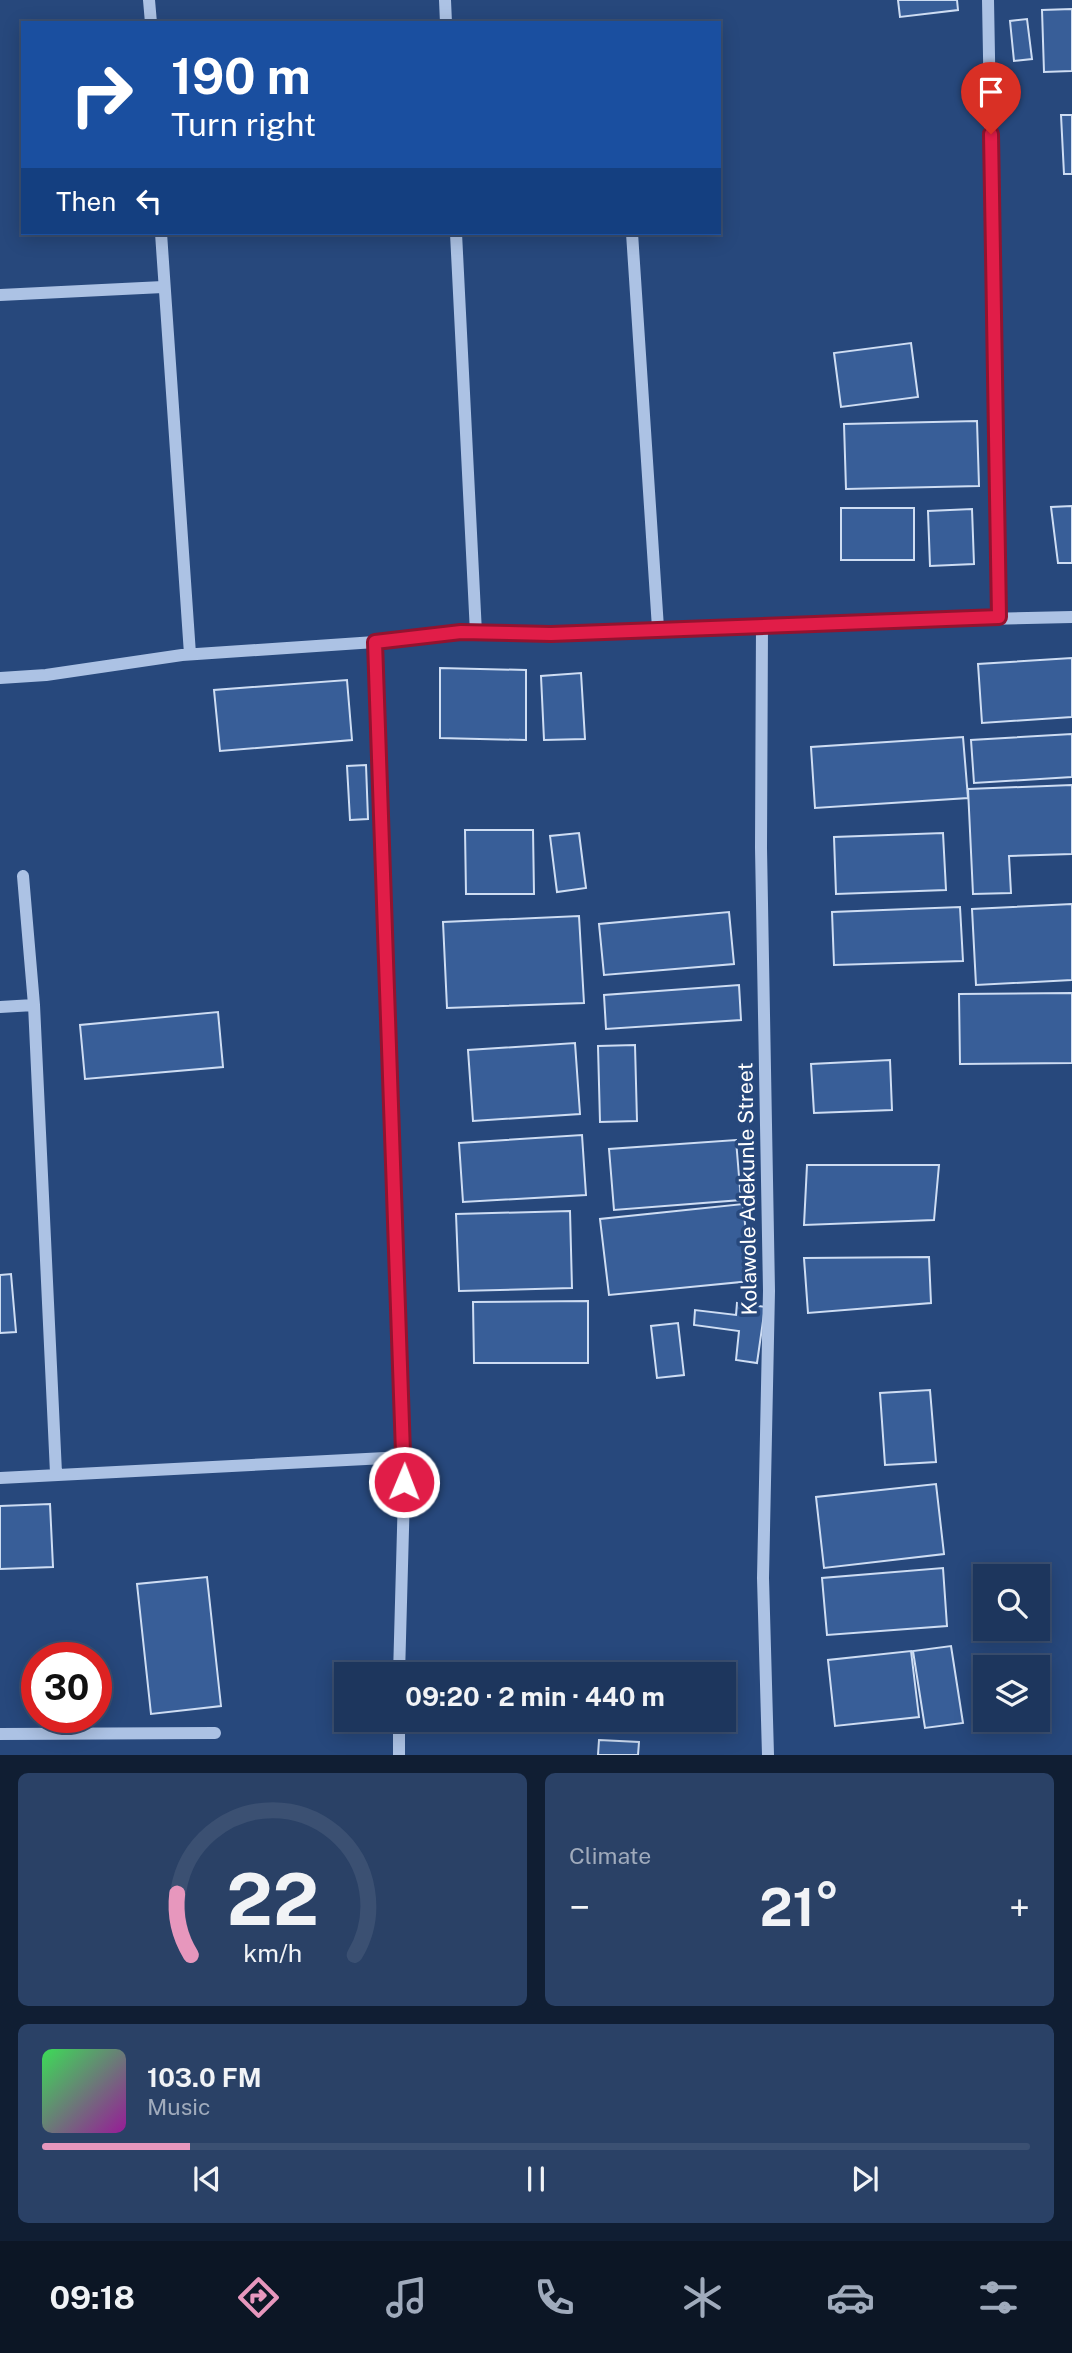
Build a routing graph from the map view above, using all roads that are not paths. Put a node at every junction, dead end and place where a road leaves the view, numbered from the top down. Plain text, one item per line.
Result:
1 (149, 0) edge
2 (445, 0) edge
3 (988, 0) edge
4 (150, 21) edge
5 (446, 21) edge
6 (161, 235) edge
7 (456, 235) edge
8 (632, 235) edge
9 (163, 287) junction
10 (0, 295) edge
11 (999, 617) junction
12 (1072, 617) edge
13 (762, 624) junction
14 (658, 628) junction
15 (476, 633) junction
16 (375, 642) junction
17 (190, 654) junction
18 (0, 678) edge
19 (23, 876) dead end
20 (34, 1005) junction
21 (0, 1007) edge
22 (405, 1457) junction
23 (56, 1473) junction
24 (0, 1478) edge
25 (399, 1662) edge
26 (215, 1732) dead end
27 (399, 1732) edge
28 (0, 1734) edge
29 (399, 1755) edge
30 (768, 1755) edge

1 - 4 street
2 - 5 street
3 - 11 street
6 - 9 street
7 - 15 street
8 - 14 street
9 - 10 street
9 - 17 street
11 - 12 street
11 - 13 street
13 - 14 street
13 - 30 street, Kolawole Adekunle Street
14 - 15 street
15 - 16 street
16 - 17 street
16 - 22 street
17 - 18 street
19 - 20 street
20 - 21 street
20 - 23 street
22 - 23 street
22 - 25 street
23 - 24 street
26 - 28 street
27 - 29 street

